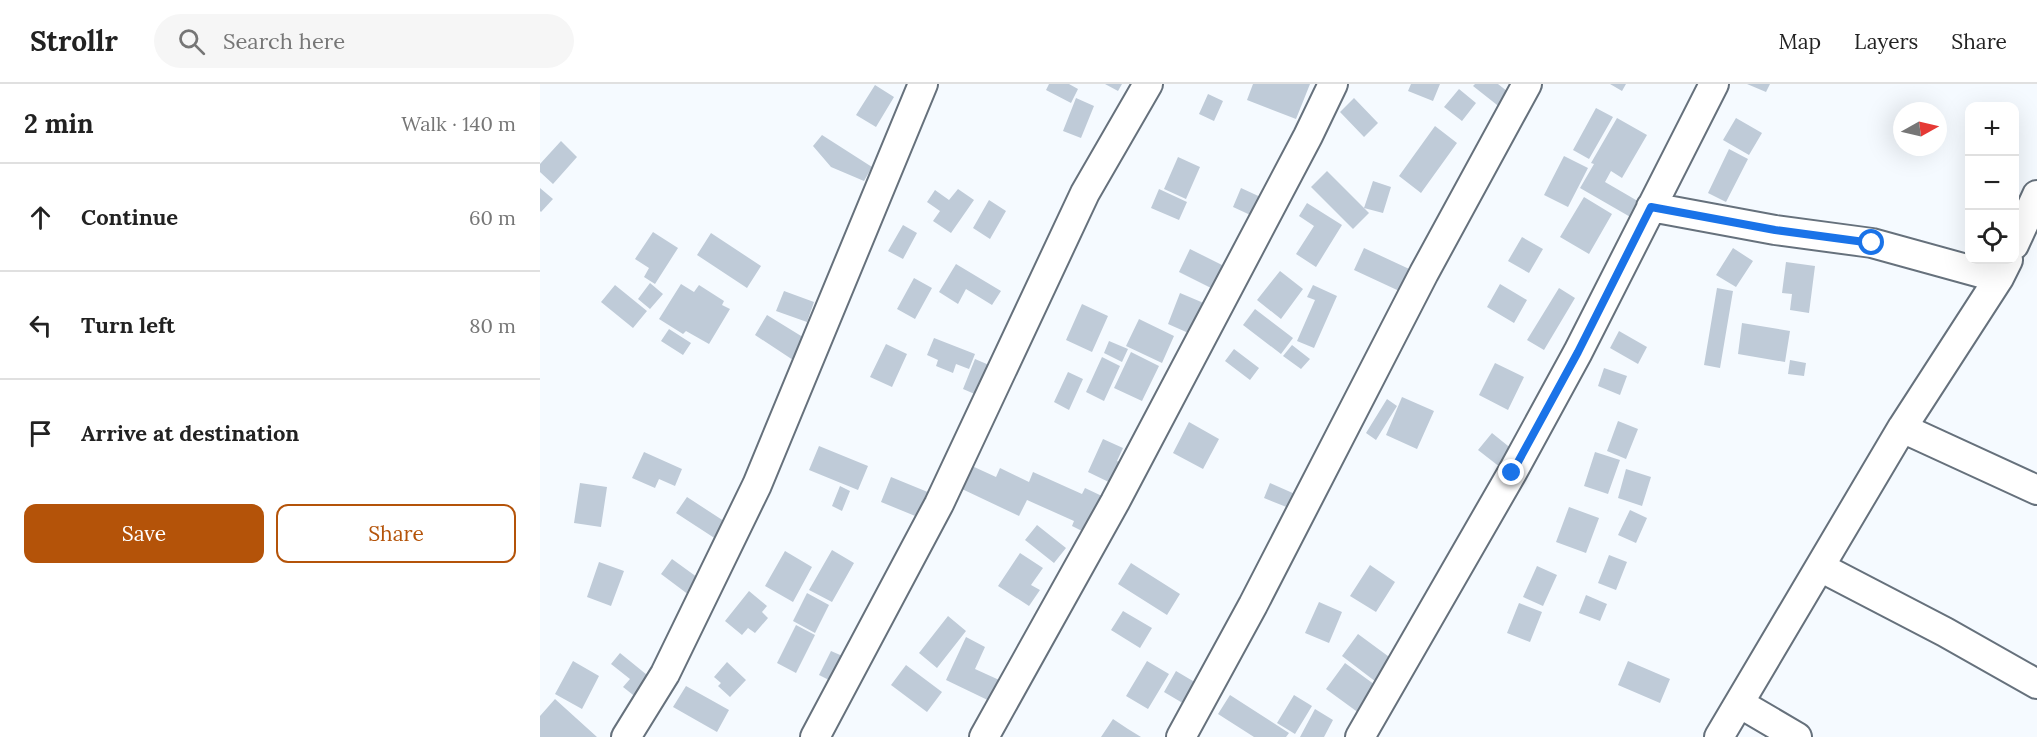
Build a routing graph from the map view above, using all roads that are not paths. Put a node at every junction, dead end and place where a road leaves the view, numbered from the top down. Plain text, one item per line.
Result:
1 (924, 84) edge
2 (1148, 84) edge
3 (1333, 84) edge
4 (1527, 84) edge
5 (1714, 84) edge
6 (2037, 195) edge
7 (1651, 207) junction
8 (2019, 234) edge
9 (2004, 269) edge
10 (1902, 428) junction
11 (2037, 490) edge
12 (1820, 567) junction
13 (2037, 684) edge
14 (1739, 703) junction
15 (626, 737) edge
16 (815, 737) edge
17 (984, 737) edge
18 (1182, 737) edge
19 (1359, 737) edge
20 (1719, 737) edge
21 (1797, 737) edge

1 - 15 street
2 - 16 street
3 - 17 street
4 - 18 street
5 - 7 street
6 - 8 street
7 - 9 street
7 - 19 street
9 - 10 street
10 - 11 street
10 - 12 street
12 - 13 street
12 - 14 street
14 - 20 street
14 - 21 street

